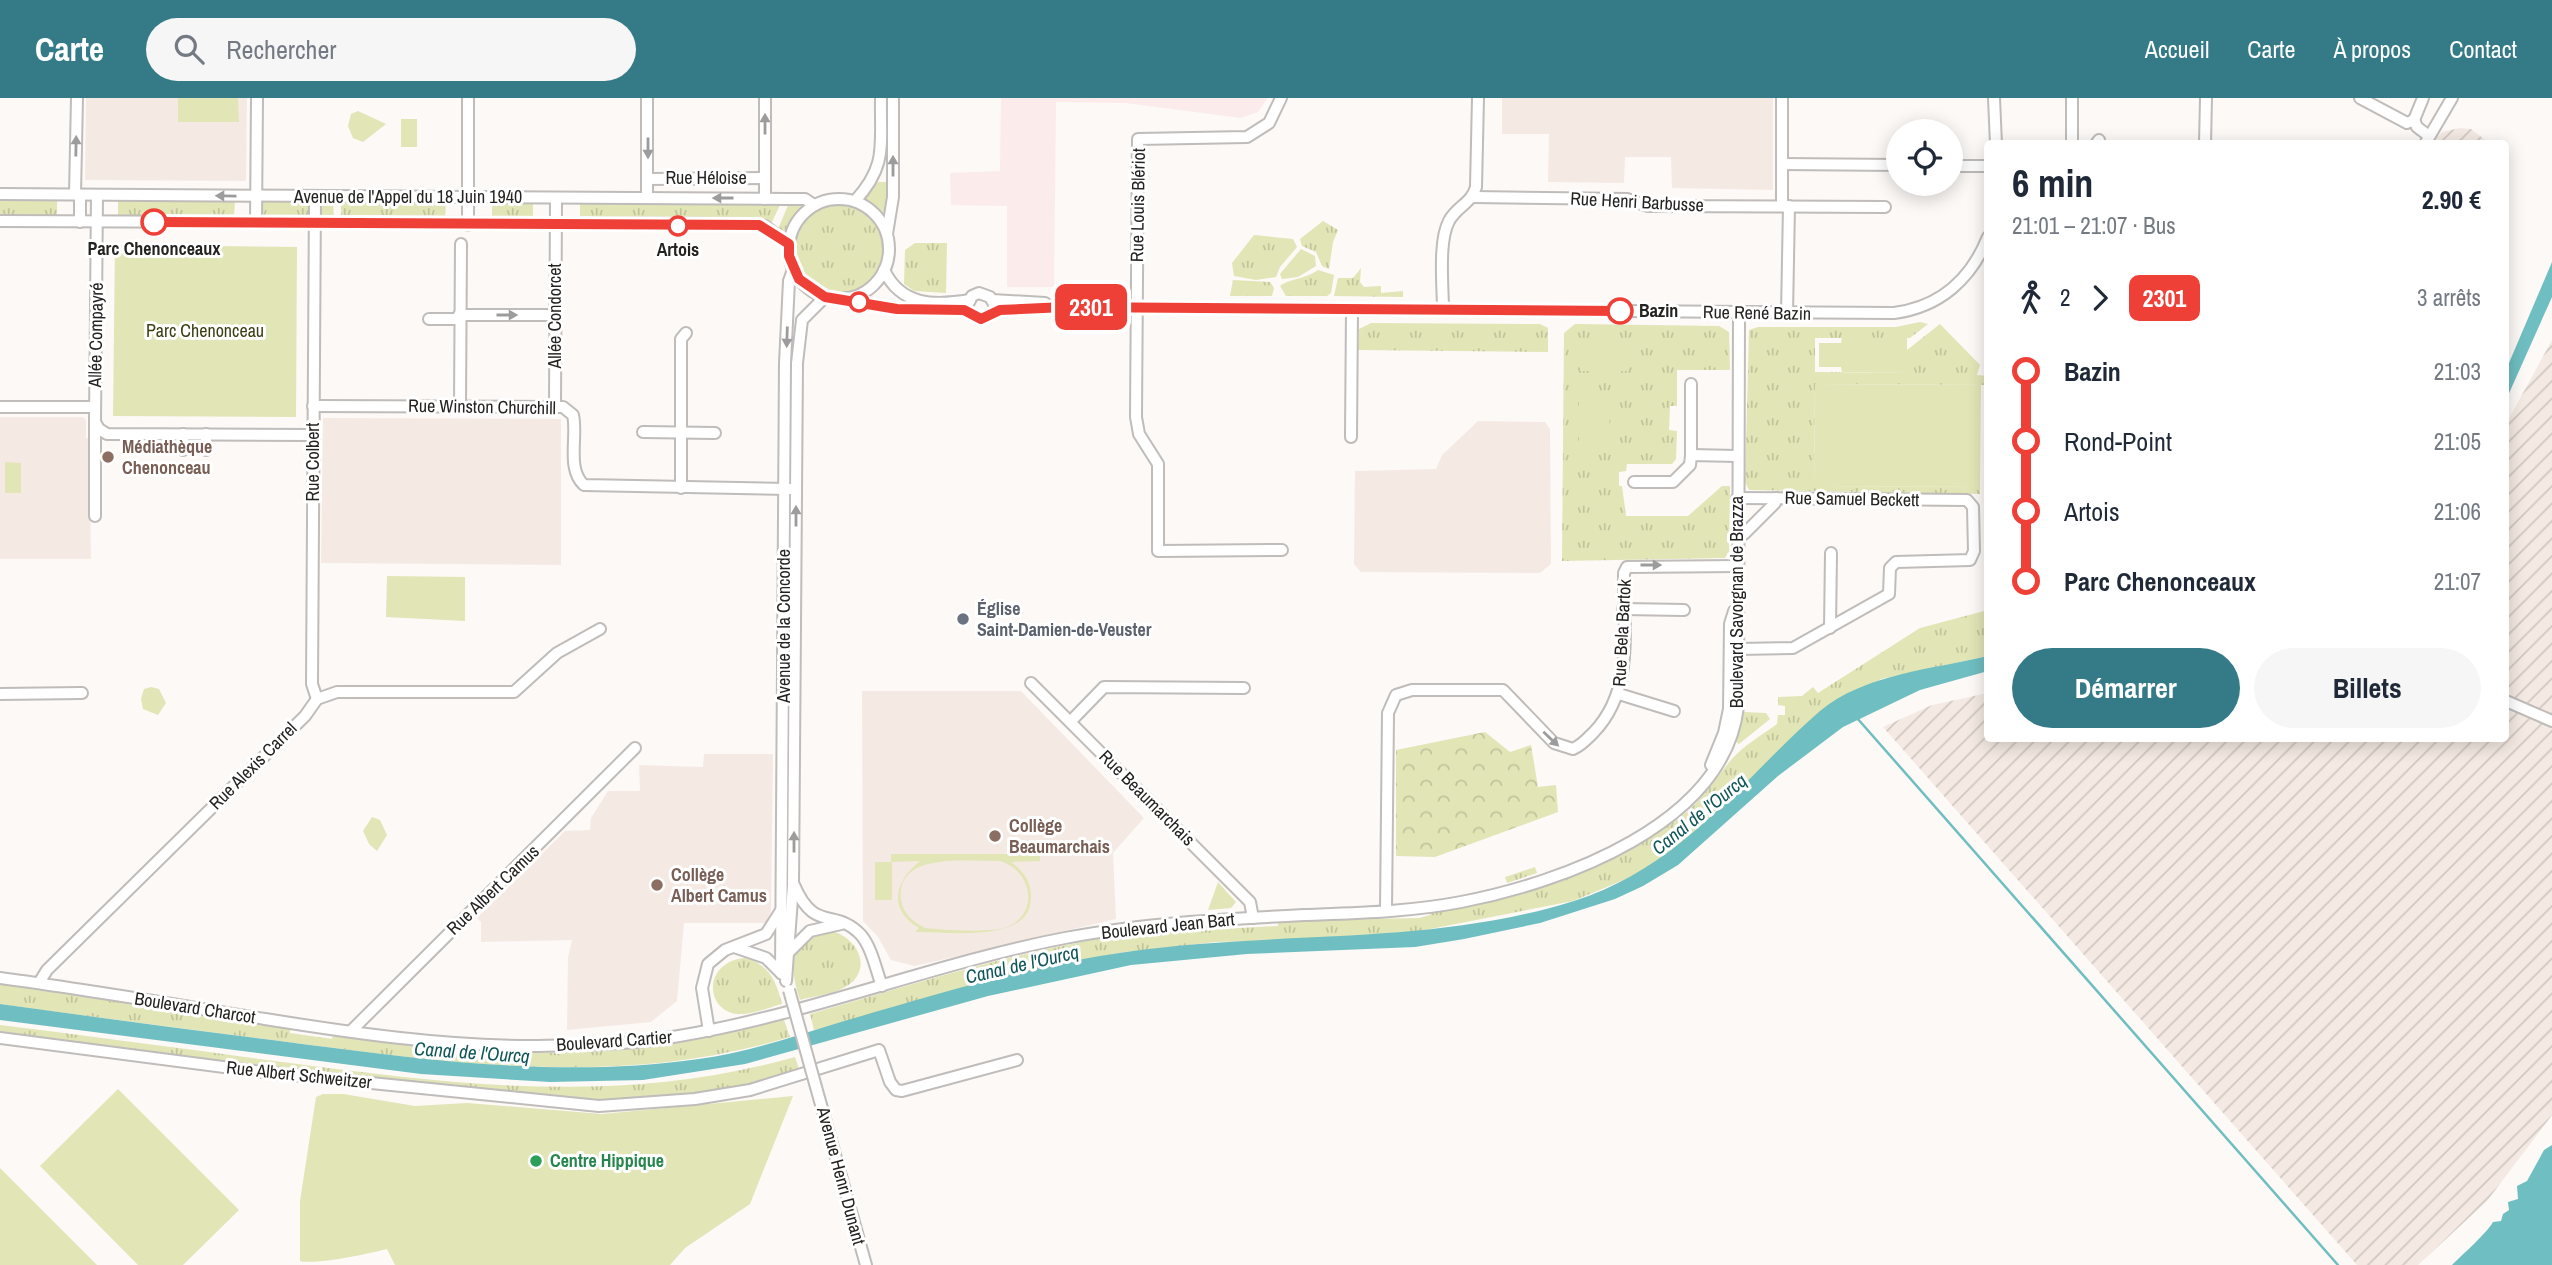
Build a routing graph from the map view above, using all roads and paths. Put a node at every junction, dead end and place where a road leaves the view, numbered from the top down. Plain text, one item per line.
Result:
1 (77, 98) edge
2 (257, 98) edge
3 (468, 98) edge
4 (647, 98) edge
5 (765, 98) edge
6 (881, 98) edge
7 (893, 98) edge
8 (1281, 98) edge
9 (1478, 98) edge
10 (1782, 98) edge
11 (1994, 98) edge
12 (2072, 98) edge
13 (2206, 98) edge
14 (2360, 98) edge
15 (2423, 98) edge
16 (2452, 98) edge
17 (2414, 120) junction
18 (1996, 140) edge
19 (2073, 140) edge
20 (2205, 140) edge
21 (2427, 140) edge
22 (1782, 164) junction
23 (1886, 165) edge
24 (1963, 166) edge
25 (1984, 166) edge
26 (765, 178) junction
27 (647, 179) junction
28 (0, 187) edge
29 (5, 194) edge
30 (78, 195) junction
31 (97, 195) junction
32 (256, 196) junction
33 (315, 196) junction
34 (468, 197) junction
35 (1474, 197) junction
36 (556, 198) junction
37 (647, 198) junction
38 (765, 199) junction
39 (855, 201) junction
40 (814, 205) junction
41 (1785, 206) junction
42 (1885, 206) dead end
43 (0, 221) edge
44 (80, 222) junction
45 (97, 222) junction
46 (256, 223) junction
47 (315, 223) junction
48 (468, 225) junction
49 (555, 226) junction
50 (887, 234) junction
51 (461, 244) dead end
52 (789, 244) junction
53 (1984, 245) edge
54 (793, 270) junction
55 (884, 270) junction
56 (825, 297) junction
57 (845, 298) junction
58 (970, 300) junction
59 (992, 300) junction
60 (1065, 307) junction
61 (1136, 307) junction
62 (1352, 309) junction
63 (1443, 310) junction
64 (992, 312) junction
65 (1739, 312) junction
66 (970, 313) junction
67 (1787, 313) junction
68 (555, 316) junction
69 (459, 317) junction
70 (429, 318) dead end
71 (686, 332) dead end
72 (1691, 384) dead end
73 (0, 407) edge
74 (95, 407) junction
75 (313, 407) junction
76 (460, 407) junction
77 (555, 407) junction
78 (95, 422) junction
79 (643, 432) dead end
80 (681, 432) junction
81 (715, 433) dead end
82 (183, 434) junction
83 (206, 434) junction
84 (313, 435) junction
85 (1351, 437) dead end
86 (183, 450) dead end
87 (206, 450) dead end
88 (1691, 455) junction
89 (1737, 456) junction
90 (1634, 482) dead end
91 (681, 488) junction
92 (790, 489) junction
93 (1737, 498) junction
94 (1776, 498) junction
95 (95, 516) dead end
96 (1737, 534) junction
97 (1282, 550) dead end
98 (1830, 553) dead end
99 (1737, 566) junction
100 (1738, 601) junction
101 (1623, 610) junction
102 (1684, 610) dead end
103 (1830, 628) junction
104 (600, 629) dead end
105 (1738, 649) junction
106 (1031, 683) dead end
107 (1244, 688) dead end
108 (0, 694) edge
109 (82, 694) dead end
110 (1619, 694) junction
111 (317, 699) junction
112 (2509, 702) edge
113 (1674, 711) dead end
114 (1071, 721) junction
115 (2552, 721) edge
116 (635, 748) dead end
117 (1700, 791) junction
118 (793, 885) junction
119 (781, 910) junction
120 (1386, 911) junction
121 (1252, 918) junction
122 (841, 924) junction
123 (734, 947) junction
124 (788, 954) junction
125 (0, 978) edge
126 (785, 981) junction
127 (39, 983) junction
128 (882, 986) junction
129 (791, 1011) joint
130 (351, 1031) junction
131 (709, 1031) junction
132 (0, 1038) edge
133 (1017, 1060) dead end
134 (866, 1265) edge

30 -> 1 street
2 - 32 street
3 - 34 street
4 -> 27 street
26 -> 5 street
6 - 39 street
50 -> 7 street
8 - 61 street, Rue Louis Blériot
9 - 35 street
10 - 22 street
11 - 18 street
12 - 19 street
13 - 20 street
14 - 17 street
15 - 17 street
16 - 21 street
17 - 21 street
22 - 23 street
22 - 41 street
24 - 25 street
26 - 27 street, Rue Héloise
26 - 38 street
27 - 37 street
28 - 29 street
29 - 30 street, Avenue de l'Appel du 18 Juin 1940
30 - 31 street, Avenue de l'Appel du 18 Juin 1940
30 - 44 street
32 -> 31 street, Avenue de l'Appel du 18 Juin 1940
31 - 45 street, Allée Compayré
32 - 33 street, Avenue de l'Appel du 18 Juin 1940
32 - 46 street
33 - 34 street, Avenue de l'Appel du 18 Juin 1940
33 - 47 street, Rue Colbert
34 - 36 street, Avenue de l'Appel du 18 Juin 1940
34 - 48 street
35 - 41 street, Rue Henri Barbusse
35 - 63 street
36 - 37 street, Avenue de l'Appel du 18 Juin 1940
36 - 49 street, Allée Condorcet
38 -> 37 street, Avenue de l'Appel du 18 Juin 1940
38 - 40 street, Avenue de l'Appel du 18 Juin 1940
39 - 40 street
39 - 50 street
40 - 52 street
41 - 42 street, Rue Henri Barbusse
41 - 67 street
43 - 44 street, Avenue de l'Appel du 18 Juin 1940
44 - 45 street, Avenue de l'Appel du 18 Juin 1940
45 - 46 street, Avenue de l'Appel du 18 Juin 1940
45 - 74 street, Allée Compayré
46 - 47 street, Avenue de l'Appel du 18 Juin 1940
47 - 48 street, Avenue de l'Appel du 18 Juin 1940
47 - 75 street, Rue Colbert
48 - 49 street, Avenue de l'Appel du 18 Juin 1940
49 - 52 street, Avenue de l'Appel du 18 Juin 1940
49 - 68 street, Allée Condorcet
50 - 55 street
51 - 69 street
52 - 54 street
53 - 67 street, Rue René Bazin
54 - 56 street
54 -> 92 street, Avenue de la Concorde
55 - 57 street
55 - 58 street
56 - 57 street
56 - 92 street, Avenue de la Concorde
57 - 66 street
58 - 59 street
58 - 66 street
59 - 60 street, Rue René Bazin
59 - 64 street
60 - 61 street, Rue René Bazin
60 - 64 street, Rue René Bazin
61 - 62 street, Rue René Bazin
61 - 97 street
62 - 63 street, Rue René Bazin
62 - 85 street
63 - 65 street, Rue René Bazin
64 - 66 street
65 - 67 street, Rue René Bazin
65 - 89 street, Boulevard Savorgnan de Brazza
69 -> 68 street
68 - 77 street, Allée Condorcet
69 - 70 street
69 - 76 street
71 - 80 street
72 - 88 street
73 - 74 street
74 - 78 street
75 - 76 street, Rue Winston Churchill
75 - 84 street, Rue Colbert
76 - 77 street, Rue Winston Churchill
77 - 91 street, Rue Winston Churchill
78 - 82 street
78 - 95 street
79 - 80 street
80 - 81 street
80 - 91 street
82 - 83 street
82 - 86 street
83 - 84 street
83 - 87 street
84 - 111 street, Rue Colbert
88 - 89 street
88 - 90 street
89 - 93 street, Boulevard Savorgnan de Brazza
91 - 92 street, Rue Winston Churchill
118 -> 92 street, Avenue de la Concorde
92 - 119 street, Avenue de la Concorde
93 - 94 street, Rue Samuel Beckett
93 - 96 street, Boulevard Savorgnan de Brazza
94 - 96 street
94 - 103 street, Rue Samuel Beckett
96 - 99 street, Boulevard Savorgnan de Brazza
98 - 103 street
99 - 100 street, Boulevard Savorgnan de Brazza
101 -> 99 street, Rue Bela Bartok
100 - 105 street, Boulevard Savorgnan de Brazza
100 - 117 street
101 - 102 street
101 - 110 street, Rue Bela Bartok
103 - 105 street
104 - 111 street
105 - 117 street, Boulevard Savorgnan de Brazza
106 - 114 street, Rue Beaumarchais
107 - 114 street
108 - 109 street
110 - 113 street
120 -> 110 street, Rue Bela Bartok
111 - 127 street, Rue Alexis Carrel
112 - 115 street
114 - 121 street, Rue Beaumarchais
116 - 130 street, Rue Albert Camus
117 - 120 street, Boulevard Savorgnan de Brazza
118 - 122 street
118 - 124 street, Avenue de la Concorde
119 - 123 street
119 - 126 street, Avenue de la Concorde
120 - 121 street, Boulevard Jean Bart
121 - 128 street, Boulevard Jean Bart
122 - 124 street
122 - 128 street
123 - 126 street
123 - 131 street
124 - 126 street, Avenue de la Concorde
125 - 127 street, Boulevard Charcot
126 - 134 street, Avenue Henri Dunant, bridge
127 - 130 street, Boulevard Charcot
128 - 129 street, Boulevard Jean Bart
129 - 131 street, Boulevard Cartier
130 - 131 street, Boulevard Cartier
132 - 133 street, Rue Albert Schweitzer

